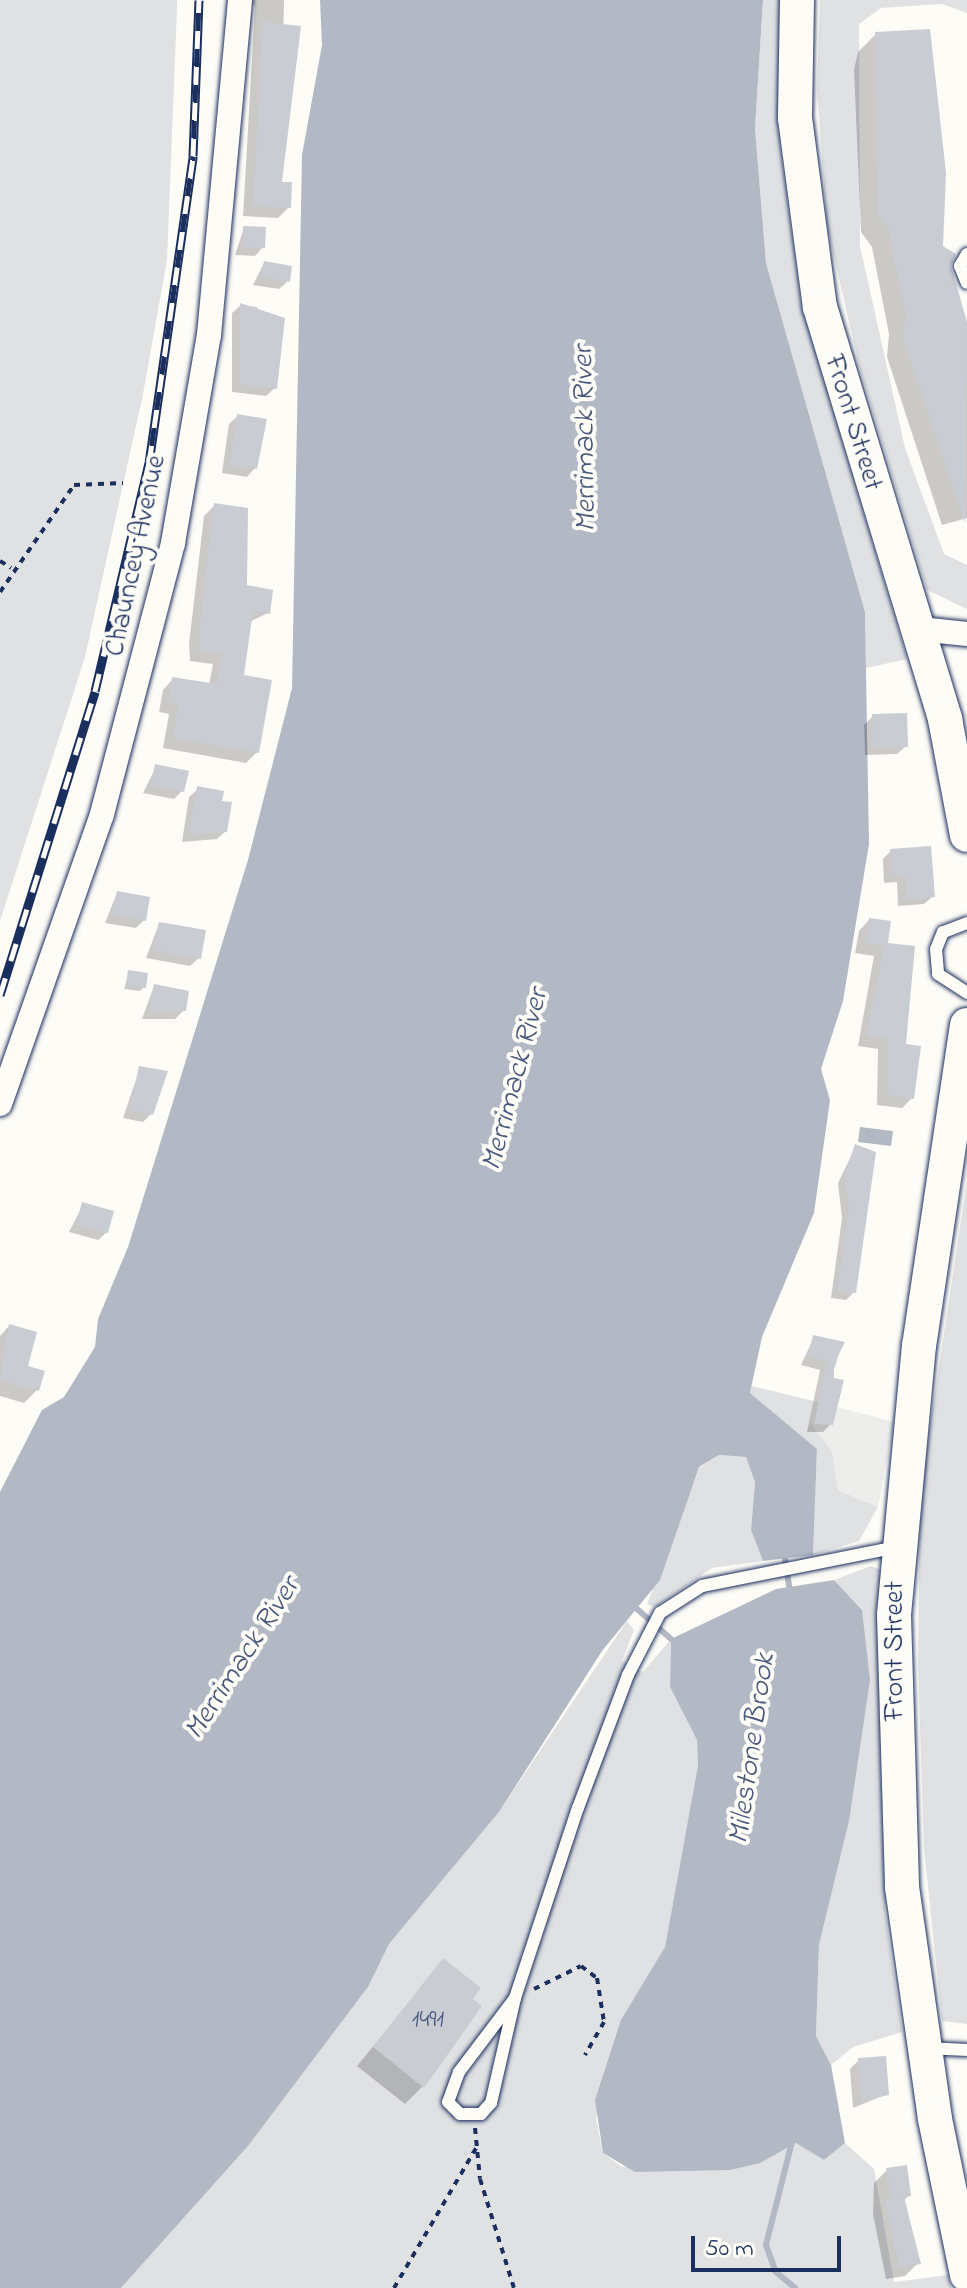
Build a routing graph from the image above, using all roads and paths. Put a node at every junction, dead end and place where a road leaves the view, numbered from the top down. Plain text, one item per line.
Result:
1 (240, 0) edge
2 (797, 0) edge
3 (967, 254) edge
4 (967, 283) edge
5 (123, 483) dead end
6 (0, 561) edge
7 (11, 568) junction
8 (0, 592) edge
9 (920, 629) junction
10 (967, 634) edge
11 (967, 835) edge
12 (967, 923) edge
13 (967, 993) edge
14 (967, 1025) edge
15 (0, 1104) edge
16 (897, 1547) junction
17 (515, 1998) junction
18 (923, 2049) junction
19 (967, 2050) edge
20 (585, 2055) dead end
21 (476, 2115) junction
22 (477, 2146) junction
23 (967, 2275) edge
24 (394, 2288) edge
25 (514, 2288) edge

1 - 15 street, Chauncey Avenue
2 - 9 main road, Front Street
3 - 4 lane
5 - 7 path
6 - 7 path
7 - 8 path
9 - 10 street
9 - 11 main road, Front Street
12 - 13 lane
14 - 16 main road, Front Street
16 - 17 lane
16 - 18 main road, Front Street
17 - 20 path
17 - 21 lane
17 - 21 lane
18 - 19 lane
18 - 23 main road, Front Street
21 - 22 path
22 - 24 path
22 - 25 path

